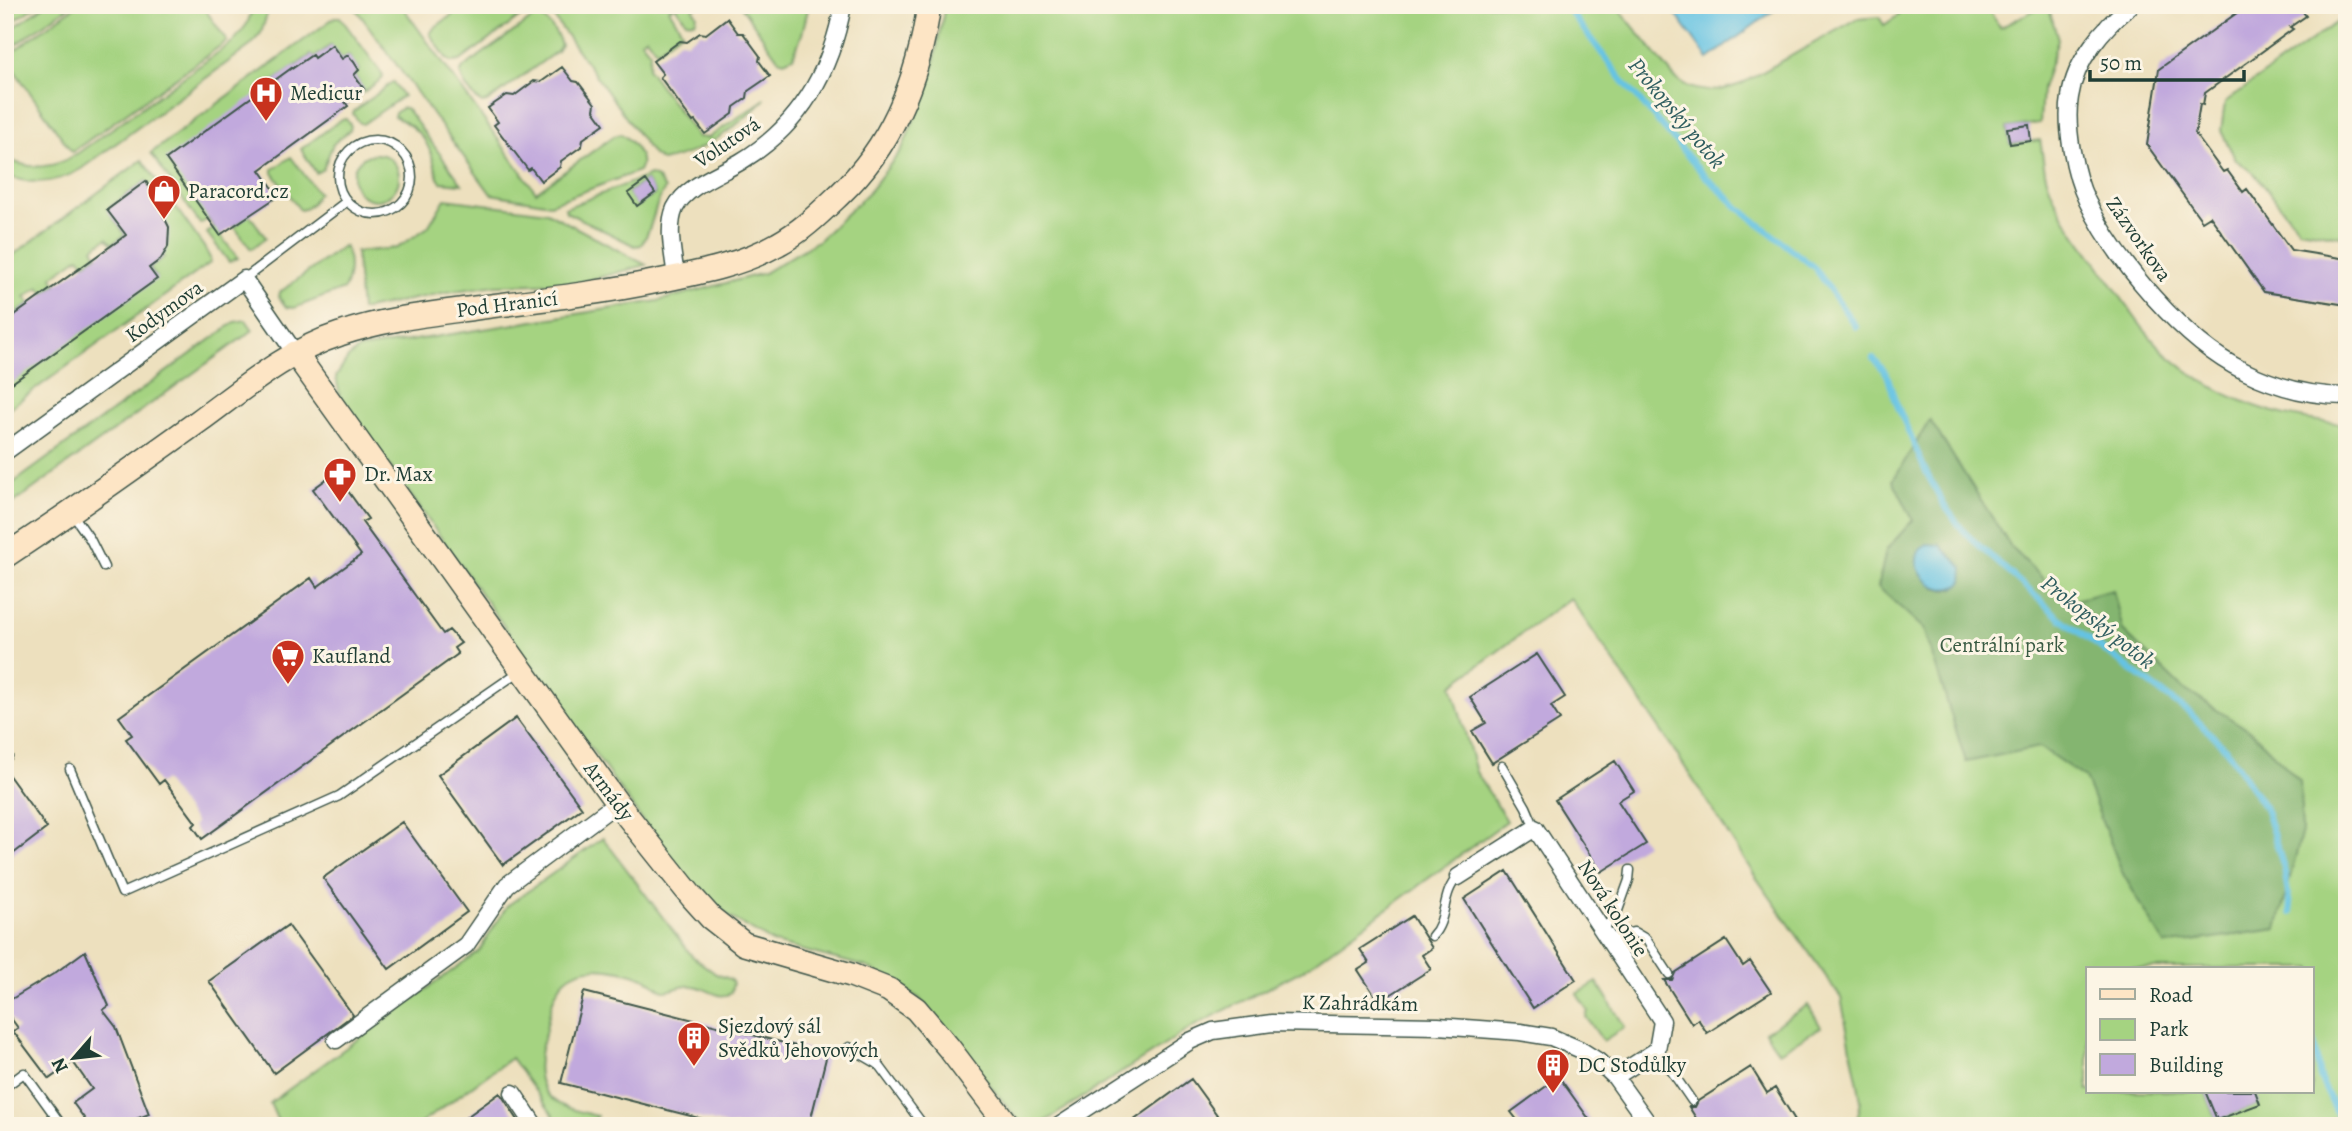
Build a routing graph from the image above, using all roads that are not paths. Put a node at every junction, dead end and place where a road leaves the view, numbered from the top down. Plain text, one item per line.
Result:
1 (843, 5) edge
2 (929, 5) edge
3 (2131, 5) edge
4 (347, 201) junction
5 (676, 278) junction
6 (244, 279) junction
7 (295, 353) junction
8 (2347, 396) edge
9 (5, 452) edge
10 (71, 512) junction
11 (5, 556) edge
12 (104, 566) dead end
13 (522, 670) junction
14 (1502, 766) dead end
15 (70, 769) dead end
16 (617, 803) junction
17 (1535, 828) junction
18 (1630, 870) dead end
19 (1458, 877) joint
20 (1606, 935) junction
21 (1432, 936) dead end
22 (1669, 974) dead end
23 (336, 1040) dead end
24 (849, 1047) dead end
25 (1657, 1050) junction
26 (1615, 1077) junction
27 (5, 1087) edge
28 (513, 1093) dead end
29 (1692, 1101) dead end
30 (58, 1120) dead end
31 (535, 1126) edge
32 (924, 1126) edge
33 (1008, 1126) edge
34 (1059, 1126) edge
35 (1650, 1126) edge

1 - 5 street, Volutová
2 - 5 street, Pod Hranicí
3 - 8 street, Zázvorkova
4 - 4 lane
4 - 6 lane, Kodymova
5 - 7 street, Pod Hranicí
6 - 7 street
6 - 9 street, Kodymova
7 - 10 street, Pod Hranicí
7 - 13 street, Armády
10 - 11 street, Pod Hranicí
10 - 12 lane
13 - 15 lane
13 - 16 street, Armády
14 - 17 lane
16 - 23 street
16 - 33 street, Armády
17 - 19 street
17 - 20 street, Nová kolonie
18 - 20 lane
19 - 21 lane
20 - 22 lane
20 - 25 street, Nová kolonie
24 - 32 lane
25 - 26 street
25 - 29 lane
26 - 34 street, K Zahrádkám
26 - 35 street, K Zahrádkám
27 - 30 lane
28 - 31 street

